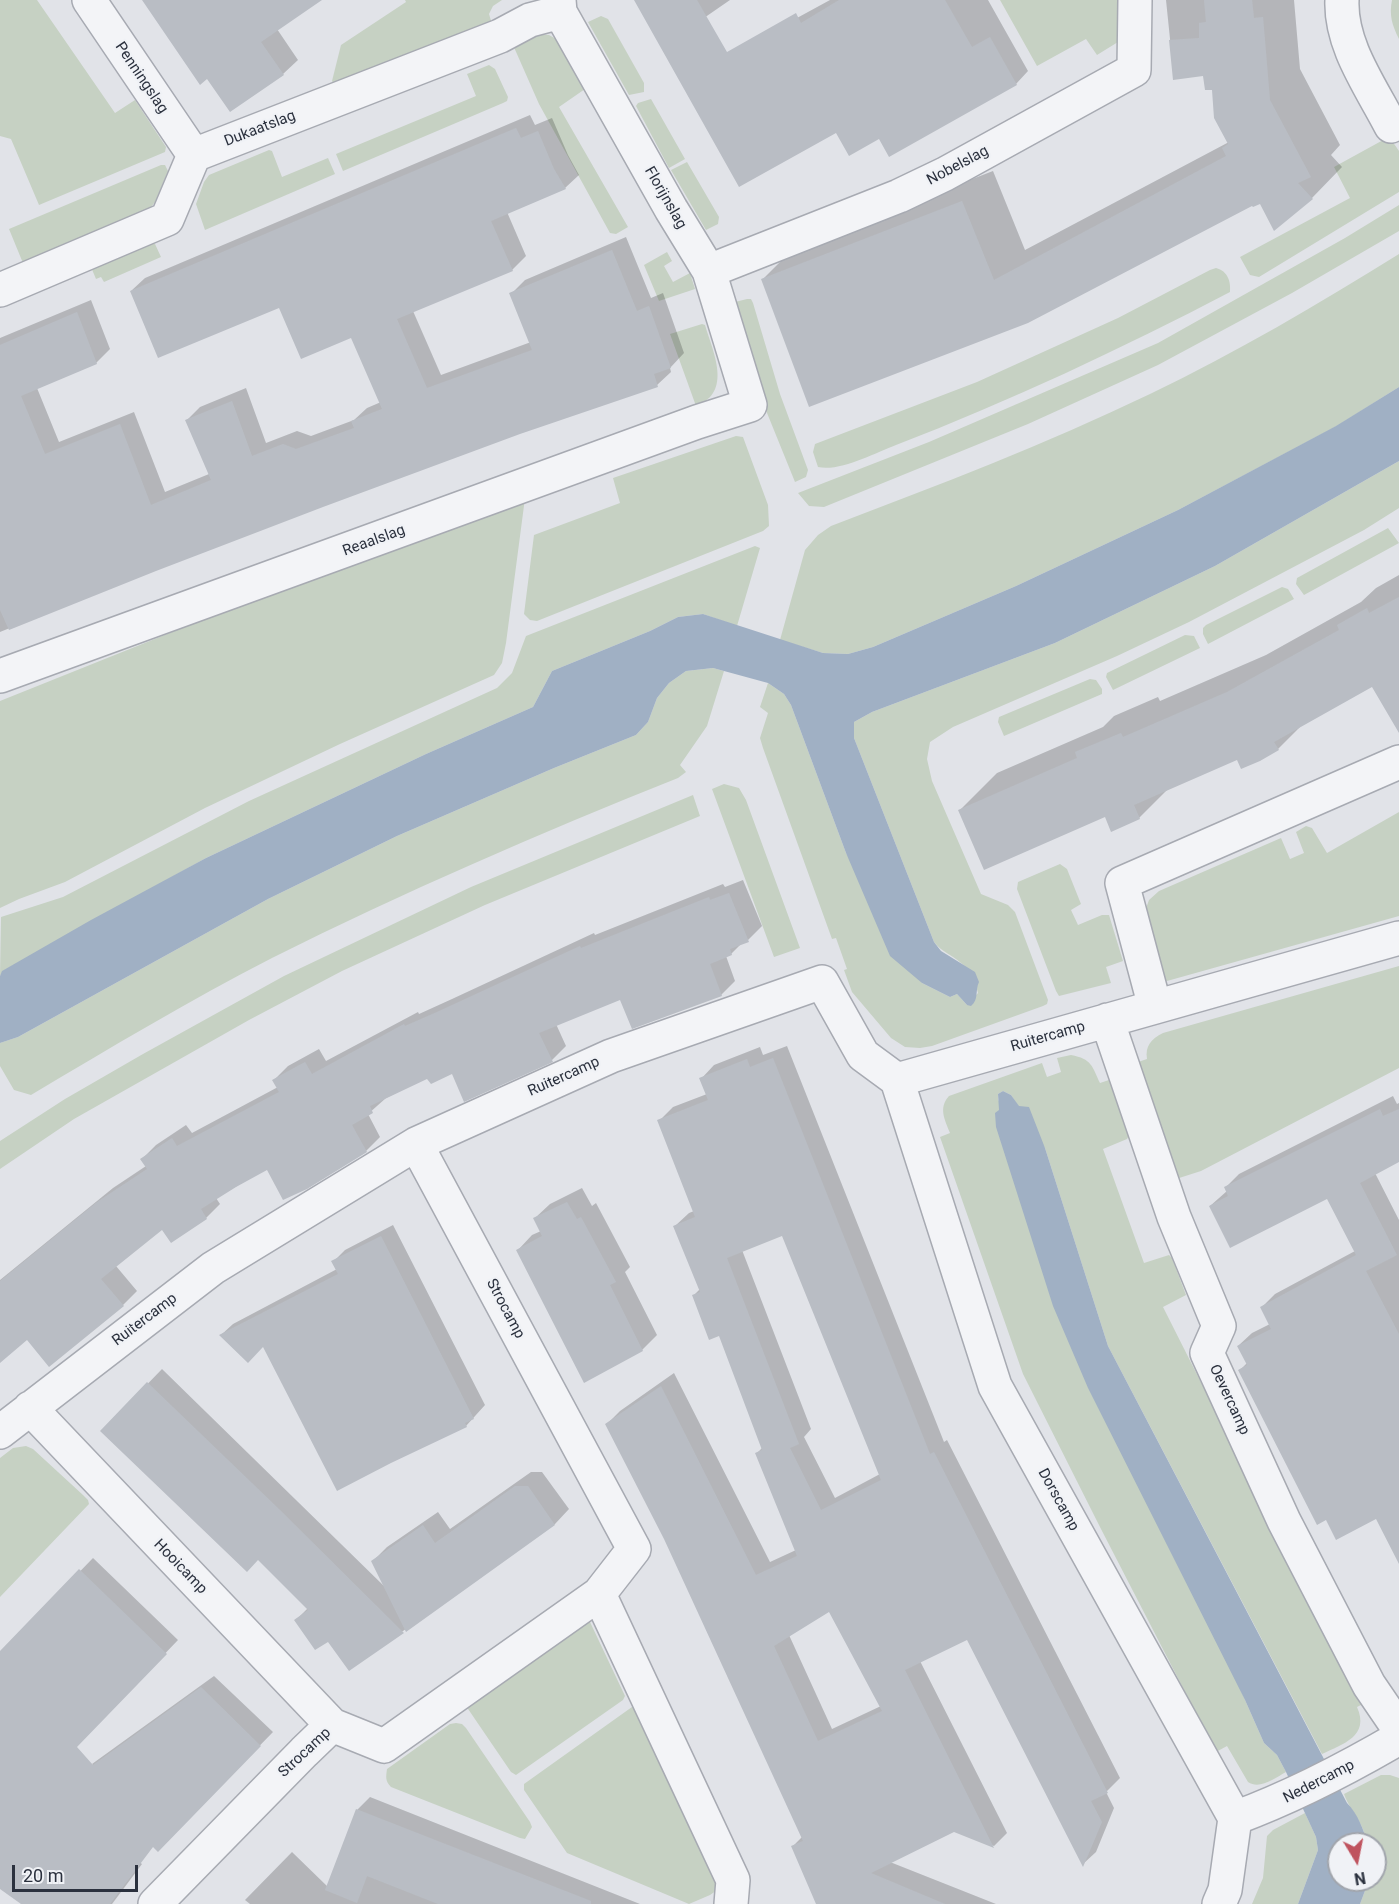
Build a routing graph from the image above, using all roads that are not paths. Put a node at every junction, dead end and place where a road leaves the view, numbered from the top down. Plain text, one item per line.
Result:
1 (89, 0) edge
2 (1135, 0) edge
3 (1342, 0) edge
4 (559, 6) edge
5 (1391, 126) dead end
6 (194, 155) junction
7 (709, 271) junction
8 (0, 290) edge
9 (750, 405) joint
10 (0, 676) edge
11 (1399, 762) edge
12 (1399, 938) edge
13 (1155, 1007) junction
14 (1107, 1020) junction
15 (897, 1080) junction
16 (416, 1144) junction
17 (30, 1408) junction
18 (0, 1432) edge
19 (599, 1594) junction
20 (332, 1725) junction
21 (1399, 1729) edge
22 (1399, 1738) edge
23 (1235, 1818) junction
24 (155, 1904) edge
25 (731, 1904) edge
26 (1219, 1904) edge

1 - 6 street, Penningslag
2 - 7 street, Nobelslag
3 - 5 street
4 - 6 street, Dukaatslag
4 - 7 street, Florijnslag
6 - 8 street
7 - 9 street, Florijnslag
9 - 10 street, Reaalslag
11 - 13 street
12 - 13 street, Ruitercamp
13 - 14 street, Ruitercamp
14 - 15 street, Ruitercamp
14 - 21 street, Oevercamp
15 - 16 street, Ruitercamp
15 - 23 street, Dorscamp
16 - 17 street, Ruitercamp
16 - 19 street, Strocamp
17 - 18 street, Ruitercamp
17 - 20 street, Hooicamp
19 - 20 street, Strocamp
19 - 25 street
20 - 24 street, Strocamp
22 - 23 street, Nedercamp
23 - 26 street

